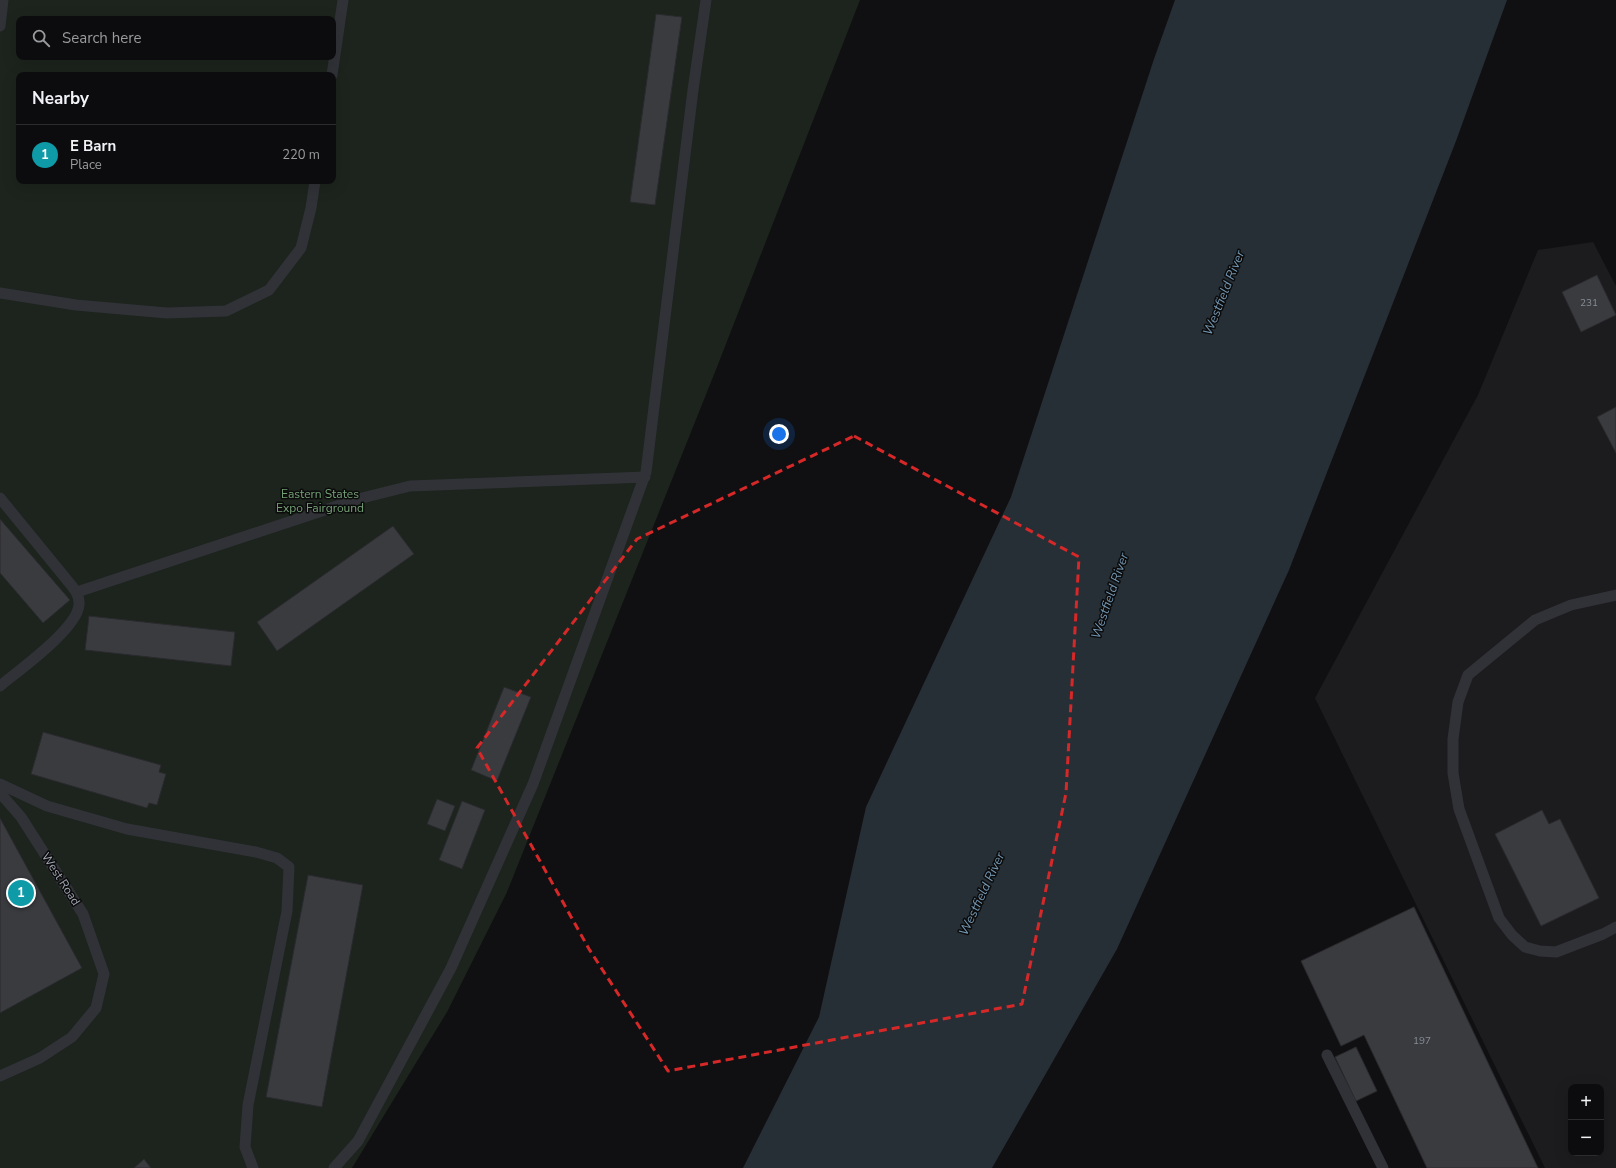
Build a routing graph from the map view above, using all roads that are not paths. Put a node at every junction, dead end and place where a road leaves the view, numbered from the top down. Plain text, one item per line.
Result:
1 (3, 0) edge
2 (343, 0) edge
3 (706, 0) edge
4 (0, 26) edge
5 (336, 48) edge
6 (334, 60) edge
7 (332, 72) edge
8 (315, 184) edge
9 (0, 293) edge
10 (644, 477) junction
11 (0, 498) edge
12 (77, 592) junction
13 (1616, 596) edge
14 (0, 686) edge
15 (0, 784) edge
16 (0, 792) edge
17 (1616, 927) edge
18 (1327, 1056) dead end
19 (0, 1076) edge
20 (253, 1168) edge
21 (334, 1168) edge
22 (1383, 1168) edge

1 - 4 lane
2 - 5 lane
3 - 10 lane
6 - 7 lane
8 - 9 lane
10 - 12 lane
10 - 21 lane
11 - 12 lane
12 - 14 lane
13 - 17 lane
15 - 20 lane
16 - 19 lane, West Road
18 - 22 lane

